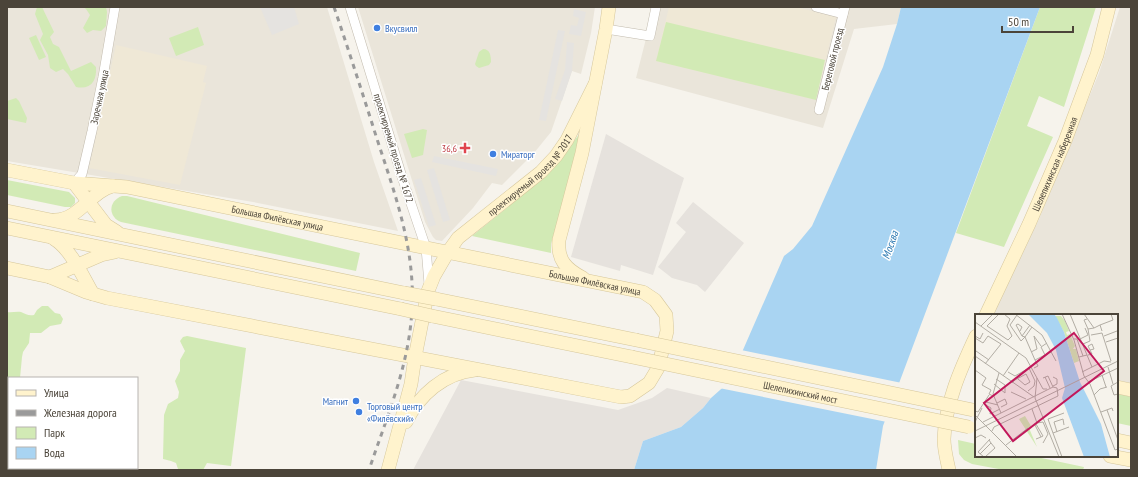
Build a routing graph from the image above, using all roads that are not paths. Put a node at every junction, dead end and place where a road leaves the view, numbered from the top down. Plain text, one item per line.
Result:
1 (115, 7) edge
2 (350, 7) edge
3 (609, 7) edge
4 (656, 7) edge
5 (816, 7) edge
6 (1109, 7) edge
7 (844, 10) edge
8 (606, 29) junction
9 (595, 84) junction
10 (819, 110) dead end
11 (7, 170) edge
12 (74, 183) junction
13 (118, 186) junction
14 (88, 202) junction
15 (7, 211) edge
16 (52, 220) junction
17 (104, 221) junction
18 (7, 228) edge
19 (124, 235) junction
20 (48, 237) junction
21 (426, 248) junction
22 (120, 252) junction
23 (448, 252) junction
24 (101, 255) junction
25 (76, 266) junction
26 (7, 268) edge
27 (50, 277) junction
28 (588, 281) junction
29 (93, 294) junction
30 (432, 295) junction
31 (107, 298) junction
32 (986, 314) edge
33 (975, 340) edge
34 (415, 356) junction
35 (971, 358) edge
36 (482, 370) junction
37 (1118, 387) edge
38 (1131, 390) edge
39 (974, 411) edge
40 (973, 428) edge
41 (397, 439) junction
42 (1118, 440) edge
43 (1131, 443) edge
44 (1115, 457) edge
45 (1131, 460) edge
46 (388, 470) edge
47 (949, 470) edge

1 - 12 street, Заречная улица
2 - 21 street, проектируемый проезд № 1672
3 - 8 street, проектируемый проезд № 2017
4 - 8 street
5 - 7 street
6 - 32 street, Шелепихинская набережная
7 - 10 street, Береговой проезд
8 - 9 street, проектируемый проезд № 2017
9 - 23 street, проектируемый проезд № 2017
9 - 28 street, проектируемый проезд № 2017
11 - 12 street, Большая Филёвская улица
12 - 13 street, Большая Филёвская улица
12 - 14 street
13 - 14 street
13 - 17 street
13 - 21 street, Большая Филёвская улица
14 - 16 street
14 - 17 street
15 - 16 street
16 - 19 street
17 - 19 street
18 - 20 street
19 - 30 street, Шелепихинский мост, bridge
20 - 22 street
20 - 25 street
21 - 23 street, Большая Филёвская улица
21 - 30 street, проектируемый проезд № 1672
22 - 24 street
22 - 40 street, Шелепихинский мост, bridge
23 - 28 street, Большая Филёвская улица
23 - 30 street, проектируемый проезд № 2017
24 - 25 street
24 - 31 street
25 - 27 street
25 - 29 street
26 - 27 street, Большая Филёвская улица
27 - 29 street, Большая Филёвская улица
28 - 36 street, Большая Филёвская улица
29 - 31 street, Большая Филёвская улица
30 - 34 street, проектируемый проезд № 2017
30 - 39 street, Шелепихинский мост, bridge
31 - 34 street, Большая Филёвская улица
33 - 35 street
34 - 36 street, Большая Филёвская улица
34 - 41 street, проектируемый проезд № 2017
35 - 47 street
36 - 41 street
37 - 38 street
41 - 46 street
42 - 43 street
44 - 45 street

